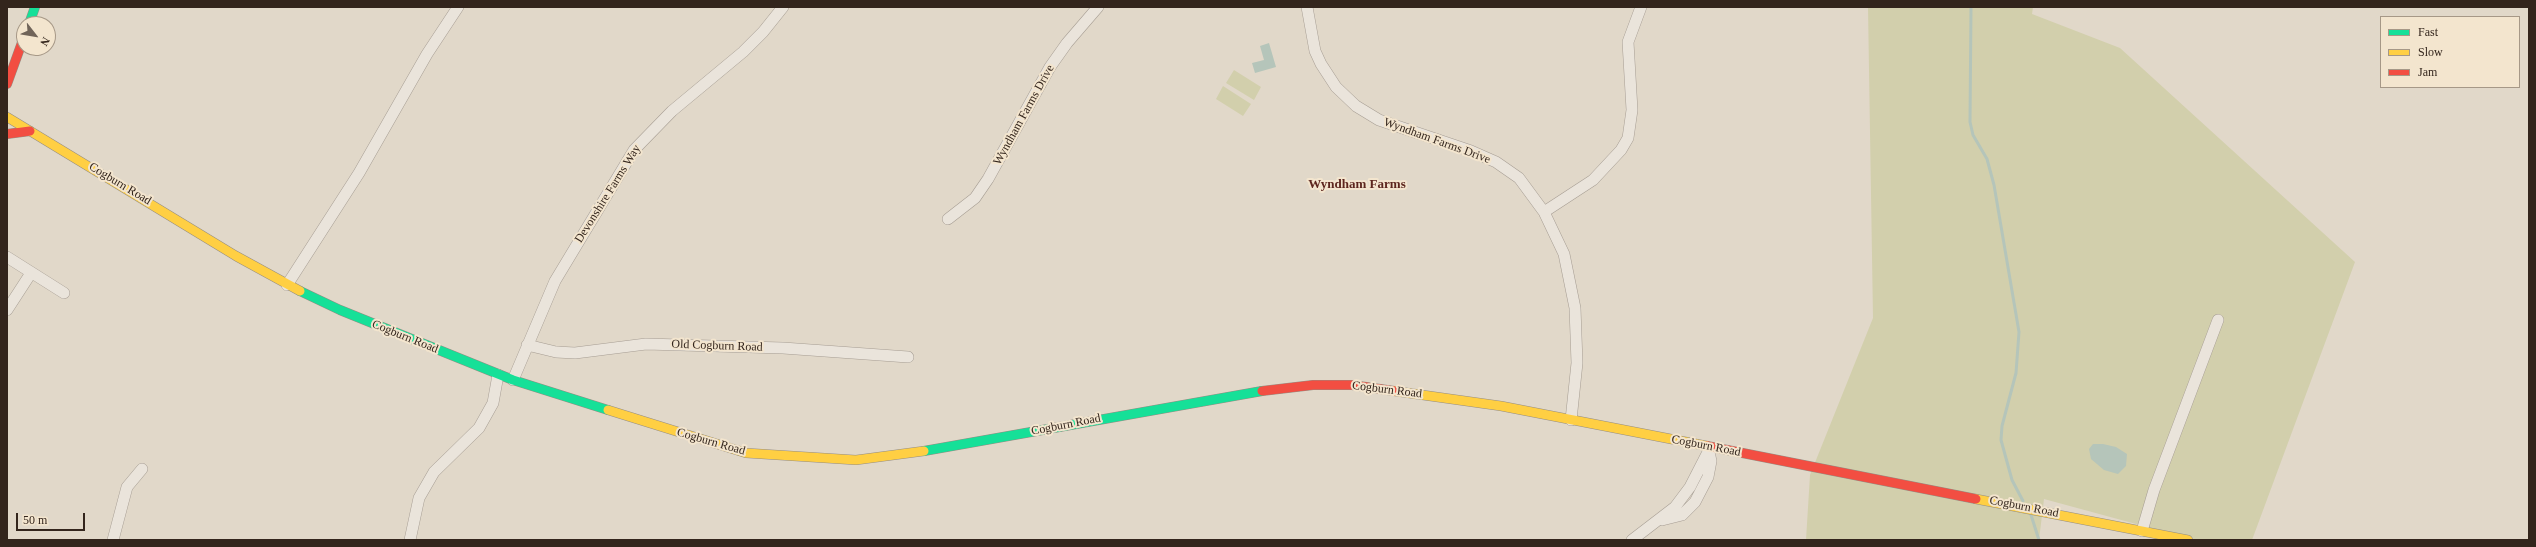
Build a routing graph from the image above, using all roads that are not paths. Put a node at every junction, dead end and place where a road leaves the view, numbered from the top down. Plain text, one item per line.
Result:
1 (458, 7) edge
2 (783, 7) edge
3 (1098, 7) edge
4 (1307, 7) edge
5 (1641, 7) edge
6 (16, 51) edge
7 (17, 56) edge
8 (7, 63) edge
9 (7, 84) edge
10 (7, 117) edge
11 (30, 131) junction
12 (7, 134) edge
13 (1544, 212) junction
14 (948, 219) dead end
15 (7, 257) edge
16 (31, 273) junction
17 (288, 285) junction
18 (64, 293) dead end
19 (7, 310) edge
20 (2218, 320) dead end
21 (527, 345) junction
22 (908, 357) dead end
23 (498, 375) junction
24 (512, 380) junction
25 (1571, 420) junction
26 (1709, 448) junction
27 (142, 469) dead end
28 (2142, 531) junction
29 (113, 540) edge
30 (410, 540) edge
31 (1632, 540) edge
32 (2188, 540) edge

1 - 17 street
2 - 21 street, Devonshire Farms Way
3 - 14 street, Wyndham Farms Drive
4 - 13 street, Wyndham Farms Drive
5 - 13 street
6 - 8 street
7 - 9 street
10 - 11 street, Cogburn Road
11 - 12 street
11 - 17 street, Cogburn Road
13 - 25 street, Wyndham Farms Drive
15 - 16 street
16 - 18 street
16 - 19 street
17 - 23 street, Cogburn Road
20 - 28 street
21 - 22 street, Old Cogburn Road
21 - 24 street, Devonshire Farms Way
23 - 24 street, Cogburn Road
23 - 30 street
24 - 25 street, Cogburn Road
25 - 26 street, Cogburn Road
26 - 28 street, Cogburn Road
26 - 31 street
27 - 29 street
28 - 32 street, Cogburn Road

